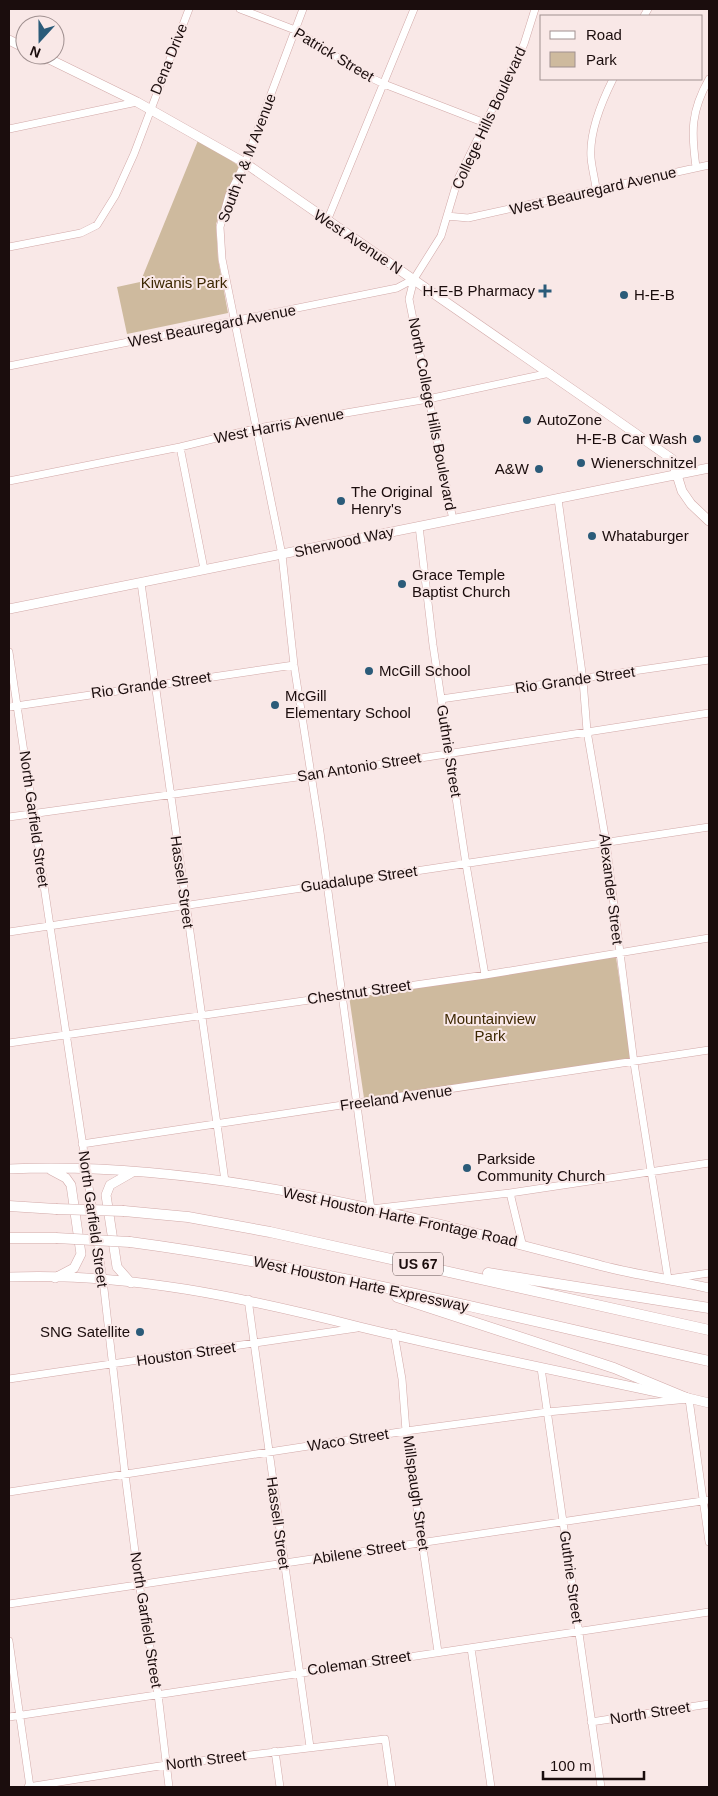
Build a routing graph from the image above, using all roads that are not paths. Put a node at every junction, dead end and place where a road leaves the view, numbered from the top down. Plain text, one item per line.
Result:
1 (189, 9) edge
2 (240, 9) edge
3 (303, 9) edge
4 (414, 9) edge
5 (535, 9) edge
6 (295, 30) junction
7 (61, 65) edge
8 (709, 79) edge
9 (613, 80) edge
10 (384, 84) junction
11 (137, 102) junction
12 (149, 109) junction
13 (485, 123) junction
14 (9, 128) edge
15 (245, 163) junction
16 (709, 165) edge
17 (696, 168) junction
18 (596, 189) junction
19 (447, 216) junction
20 (327, 221) junction
21 (9, 248) edge
22 (414, 279) junction
23 (235, 322) junction
24 (9, 366) edge
25 (550, 374) junction
26 (428, 398) junction
27 (258, 428) junction
28 (180, 447) junction
29 (709, 468) edge
30 (678, 475) junction
31 (9, 481) edge
32 (558, 499) junction
33 (452, 520) junction
34 (709, 521) edge
35 (419, 526) junction
36 (282, 555) junction
37 (204, 569) junction
38 (142, 582) junction
39 (9, 609) edge
40 (9, 652) edge
41 (709, 660) edge
42 (294, 665) junction
43 (583, 680) junction
44 (155, 684) junction
45 (441, 699) junction
46 (17, 706) junction
47 (9, 707) edge
48 (709, 713) edge
49 (587, 731) junction
50 (450, 753) junction
51 (312, 775) junction
52 (170, 795) junction
53 (33, 813) junction
54 (9, 817) edge
55 (709, 827) edge
56 (606, 842) junction
57 (466, 864) junction
58 (327, 883) junction
59 (185, 905) junction
60 (50, 926) junction
61 (9, 932) edge
62 (709, 938) edge
63 (620, 953) junction
64 (485, 975) junction
65 (343, 994) junction
66 (201, 1015) junction
67 (66, 1034) junction
68 (9, 1043) edge
69 (709, 1050) edge
70 (634, 1063) junction
71 (358, 1104) junction
72 (218, 1124) junction
73 (82, 1144) junction
74 (709, 1163) edge
75 (45, 1167) junction
76 (9, 1169) edge
77 (86, 1169) junction
78 (134, 1172) junction
79 (650, 1172) junction
80 (225, 1181) junction
81 (510, 1193) junction
82 (9, 1206) edge
83 (371, 1209) junction
84 (9, 1238) edge
85 (522, 1243) junction
86 (374, 1254) junction
87 (709, 1273) edge
88 (9, 1277) edge
89 (55, 1278) junction
90 (346, 1279) junction
91 (668, 1279) junction
92 (103, 1280) junction
93 (131, 1283) junction
94 (709, 1288) edge
95 (248, 1299) junction
96 (709, 1308) edge
97 (362, 1327) junction
98 (709, 1330) edge
99 (394, 1333) junction
100 (254, 1344) junction
101 (709, 1361) edge
102 (114, 1364) junction
103 (541, 1368) junction
104 (9, 1379) edge
105 (689, 1399) junction
106 (709, 1403) edge
107 (547, 1412) junction
108 (406, 1431) junction
109 (268, 1453) junction
110 (125, 1474) junction
111 (9, 1492) edge
112 (706, 1501) edge
113 (563, 1521) junction
114 (423, 1542) junction
115 (709, 1542) edge
116 (283, 1564) junction
117 (139, 1583) junction
118 (9, 1604) edge
119 (709, 1612) edge
120 (579, 1631) junction
121 (9, 1641) edge
122 (472, 1648) junction
123 (438, 1652) junction
124 (298, 1672) junction
125 (158, 1694) junction
126 (709, 1704) edge
127 (20, 1716) junction
128 (9, 1717) edge
129 (591, 1722) junction
130 (310, 1747) junction
131 (275, 1751) junction
132 (166, 1765) junction
133 (29, 1787) edge
134 (169, 1787) edge
135 (280, 1787) edge
136 (392, 1787) edge
137 (491, 1787) edge
138 (601, 1787) edge

1 - 12 street, Dena Drive
2 - 6 street, Patrick Street
3 - 6 street, South A & M Avenue
4 - 10 street
5 - 13 street, College Hills Boulevard
6 - 10 street, Patrick Street
6 - 15 street, South A & M Avenue
7 - 11 main road, West Avenue N
8 - 17 street
9 - 18 street
10 - 13 street, Patrick Street
10 - 20 street
11 - 12 main road, West Avenue N
11 - 14 street
12 - 15 main road, West Avenue N
12 - 21 street, Dena Drive
13 - 19 street, College Hills Boulevard
15 - 20 main road, West Avenue N
15 - 23 street, South A & M Avenue
16 - 17 street, West Beauregard Avenue
17 - 18 street, West Beauregard Avenue
18 - 19 street, West Beauregard Avenue
19 - 22 street, College Hills Boulevard
20 - 22 main road, West Avenue N
22 - 23 street, West Beauregard Avenue
22 - 25 main road, West Avenue N
22 - 26 street, North College Hills Boulevard
23 - 24 street, West Beauregard Avenue
23 - 27 street, South A & M Avenue
25 - 26 street, West Harris Avenue
25 - 30 main road, West Avenue N
26 - 27 street, West Harris Avenue
26 - 33 street, North College Hills Boulevard
27 - 28 street, West Harris Avenue
27 - 36 street, South A & M Avenue
28 - 31 street, West Harris Avenue
28 - 37 street
29 - 30 main road, Sherwood Way
30 - 32 main road, Sherwood Way
30 - 34 main road, West Avenue N
32 - 33 main road, Sherwood Way
32 - 43 street, Alexander Street
33 - 35 main road, Sherwood Way
35 - 36 main road, Sherwood Way
35 - 45 street, Guthrie Street
36 - 37 main road, Sherwood Way
36 - 42 street
37 - 38 main road, Sherwood Way
38 - 39 main road, Sherwood Way
38 - 44 street, Hassell Street
40 - 46 street, North Garfield Street
41 - 43 street, Rio Grande Street
42 - 44 street, Rio Grande Street
42 - 51 street
43 - 45 street, Rio Grande Street
43 - 49 street, Alexander Street
44 - 46 street, Rio Grande Street
44 - 52 street, Hassell Street
45 - 50 street, Guthrie Street
46 - 47 street, Rio Grande Street
46 - 53 street, North Garfield Street
48 - 49 street, San Antonio Street
49 - 50 street, San Antonio Street
49 - 56 street, Alexander Street
50 - 51 street, San Antonio Street
50 - 57 street, Guthrie Street
51 - 52 street, San Antonio Street
51 - 58 street
52 - 53 street, San Antonio Street
52 - 59 street, Hassell Street
53 - 54 street, San Antonio Street
53 - 60 street, North Garfield Street
55 - 56 street, Guadalupe Street
56 - 57 street, Guadalupe Street
56 - 63 street, Alexander Street
57 - 58 street, Guadalupe Street
57 - 64 street, Guthrie Street
58 - 59 street, Guadalupe Street
58 - 65 street
59 - 60 street, Guadalupe Street
59 - 66 street, Hassell Street
60 - 61 street, Guadalupe Street
60 - 67 street, North Garfield Street
62 - 63 street, Chestnut Street
63 - 64 street, Chestnut Street
63 - 70 street, Alexander Street
64 - 65 street, Chestnut Street
65 - 66 street, Chestnut Street
65 - 71 street
66 - 67 street, Chestnut Street
66 - 72 street, Hassell Street
67 - 68 street, Chestnut Street
67 - 73 street, North Garfield Street
69 - 70 street, Freeland Avenue
70 - 71 street, Freeland Avenue
70 - 79 street, Alexander Street
71 - 72 street, Freeland Avenue
71 - 83 street
72 - 73 street, Freeland Avenue
72 - 80 street, Hassell Street
73 - 77 street, North Garfield Street
74 - 79 street
75 - 76 main road
75 - 77 main road
75 - 89 main road
77 - 78 main road, West Houston Harte Frontage Road
77 - 92 street, North Garfield Street
78 - 80 main road, West Houston Harte Frontage Road
78 - 93 main road
79 - 81 street
79 - 91 street, Alexander Street
80 - 83 main road, West Houston Harte Frontage Road
81 - 83 street
81 - 85 street
82 - 86 highway, West Houston Harte Expressway / US 67, bridge
83 - 85 main road, West Houston Harte Frontage Road
84 - 90 highway, West Houston Harte Expressway / US 67, bridge
85 - 91 main road, West Houston Harte Frontage Road
86 - 96 highway
86 - 98 highway, West Houston Harte Expressway / US 67
87 - 91 street
88 - 89 main road
89 - 92 main road
90 - 101 highway, West Houston Harte Expressway / US 67
90 - 105 highway
91 - 94 main road, West Houston Harte Frontage Road
92 - 93 main road
92 - 102 street, North Garfield Street
93 - 95 main road
95 - 97 main road
95 - 100 street, Hassell Street
97 - 99 main road
97 - 100 street, Houston Street
99 - 103 main road
99 - 108 street, Millspaugh Street
100 - 102 street, Houston Street
100 - 109 street, Hassell Street
102 - 104 street, Houston Street
102 - 110 street, North Garfield Street
103 - 105 main road
103 - 107 street, Guthrie Street
105 - 106 main road
105 - 107 street, Waco Street
105 - 112 street
107 - 108 street, Waco Street
107 - 113 street, Guthrie Street
108 - 109 street, Waco Street
108 - 114 street, Millspaugh Street
109 - 110 street, Waco Street
109 - 116 street, Hassell Street
110 - 111 street, Waco Street
110 - 117 street, North Garfield Street
112 - 113 street, Abilene Street
112 - 115 street
113 - 114 street, Abilene Street
113 - 120 street, Guthrie Street
114 - 116 street, Abilene Street
114 - 123 street, Millspaugh Street
116 - 117 street, Abilene Street
116 - 124 street, Hassell Street
117 - 118 street, Abilene Street
117 - 125 street, North Garfield Street
119 - 120 street, Coleman Street
120 - 122 street, Coleman Street
120 - 129 street, Guthrie Street
121 - 127 street
122 - 123 street, Coleman Street
122 - 137 street
123 - 124 street, Coleman Street
124 - 125 street, Coleman Street
124 - 130 street, Hassell Street
125 - 127 street, Coleman Street
125 - 132 street, North Garfield Street
126 - 129 street, North Street
127 - 128 street, Coleman Street
127 - 133 street
129 - 138 street, Guthrie Street
130 - 131 street, North Street
130 - 136 street, North Street
131 - 132 street, North Street
131 - 135 street
132 - 133 street, North Street
132 - 134 street, North Garfield Street

